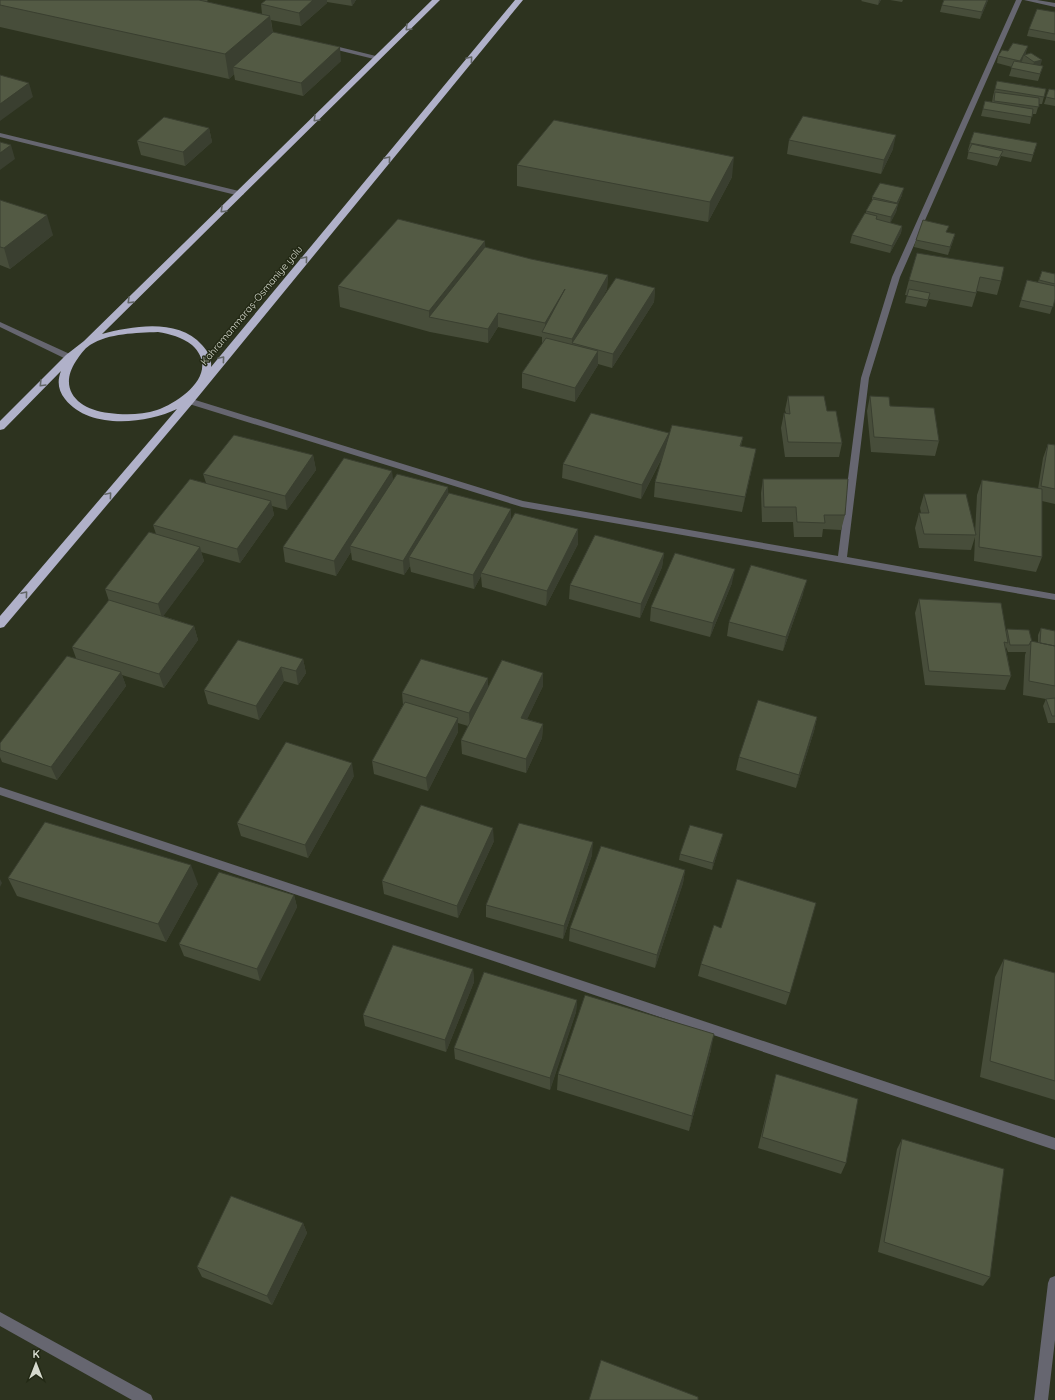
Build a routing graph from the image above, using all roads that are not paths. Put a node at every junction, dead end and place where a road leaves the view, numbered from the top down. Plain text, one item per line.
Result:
1 (436, 0) edge
2 (519, 0) edge
3 (1019, 0) edge
4 (1027, 0) edge
5 (1055, 5) edge
6 (316, 44) edge
7 (378, 58) junction
8 (0, 135) edge
9 (240, 194) junction
10 (0, 324) edge
11 (87, 343) junction
12 (69, 357) junction
13 (201, 385) junction
14 (189, 401) junction
15 (0, 427) edge
16 (842, 560) junction
17 (1055, 597) edge
18 (0, 624) edge
19 (0, 791) edge
20 (1055, 1144) edge
21 (1055, 1283) edge
22 (0, 1320) edge
23 (146, 1400) edge
24 (1041, 1400) edge

1 -> 7 highway
13 -> 2 highway, Kahramanmaraş-Osmaniye yolu
3 - 16 street
4 - 5 street
6 - 7 street
7 -> 9 highway
8 - 9 street
9 -> 11 highway
10 - 12 street
11 - 12 highway
11 - 13 highway
11 - 13 highway
12 -> 15 highway
13 - 14 highway, Kahramanmaraş-Osmaniye yolu
14 - 16 street
18 -> 14 highway, Kahramanmaraş-Osmaniye yolu
16 - 17 street
19 - 20 street
21 - 24 street
22 - 23 street

